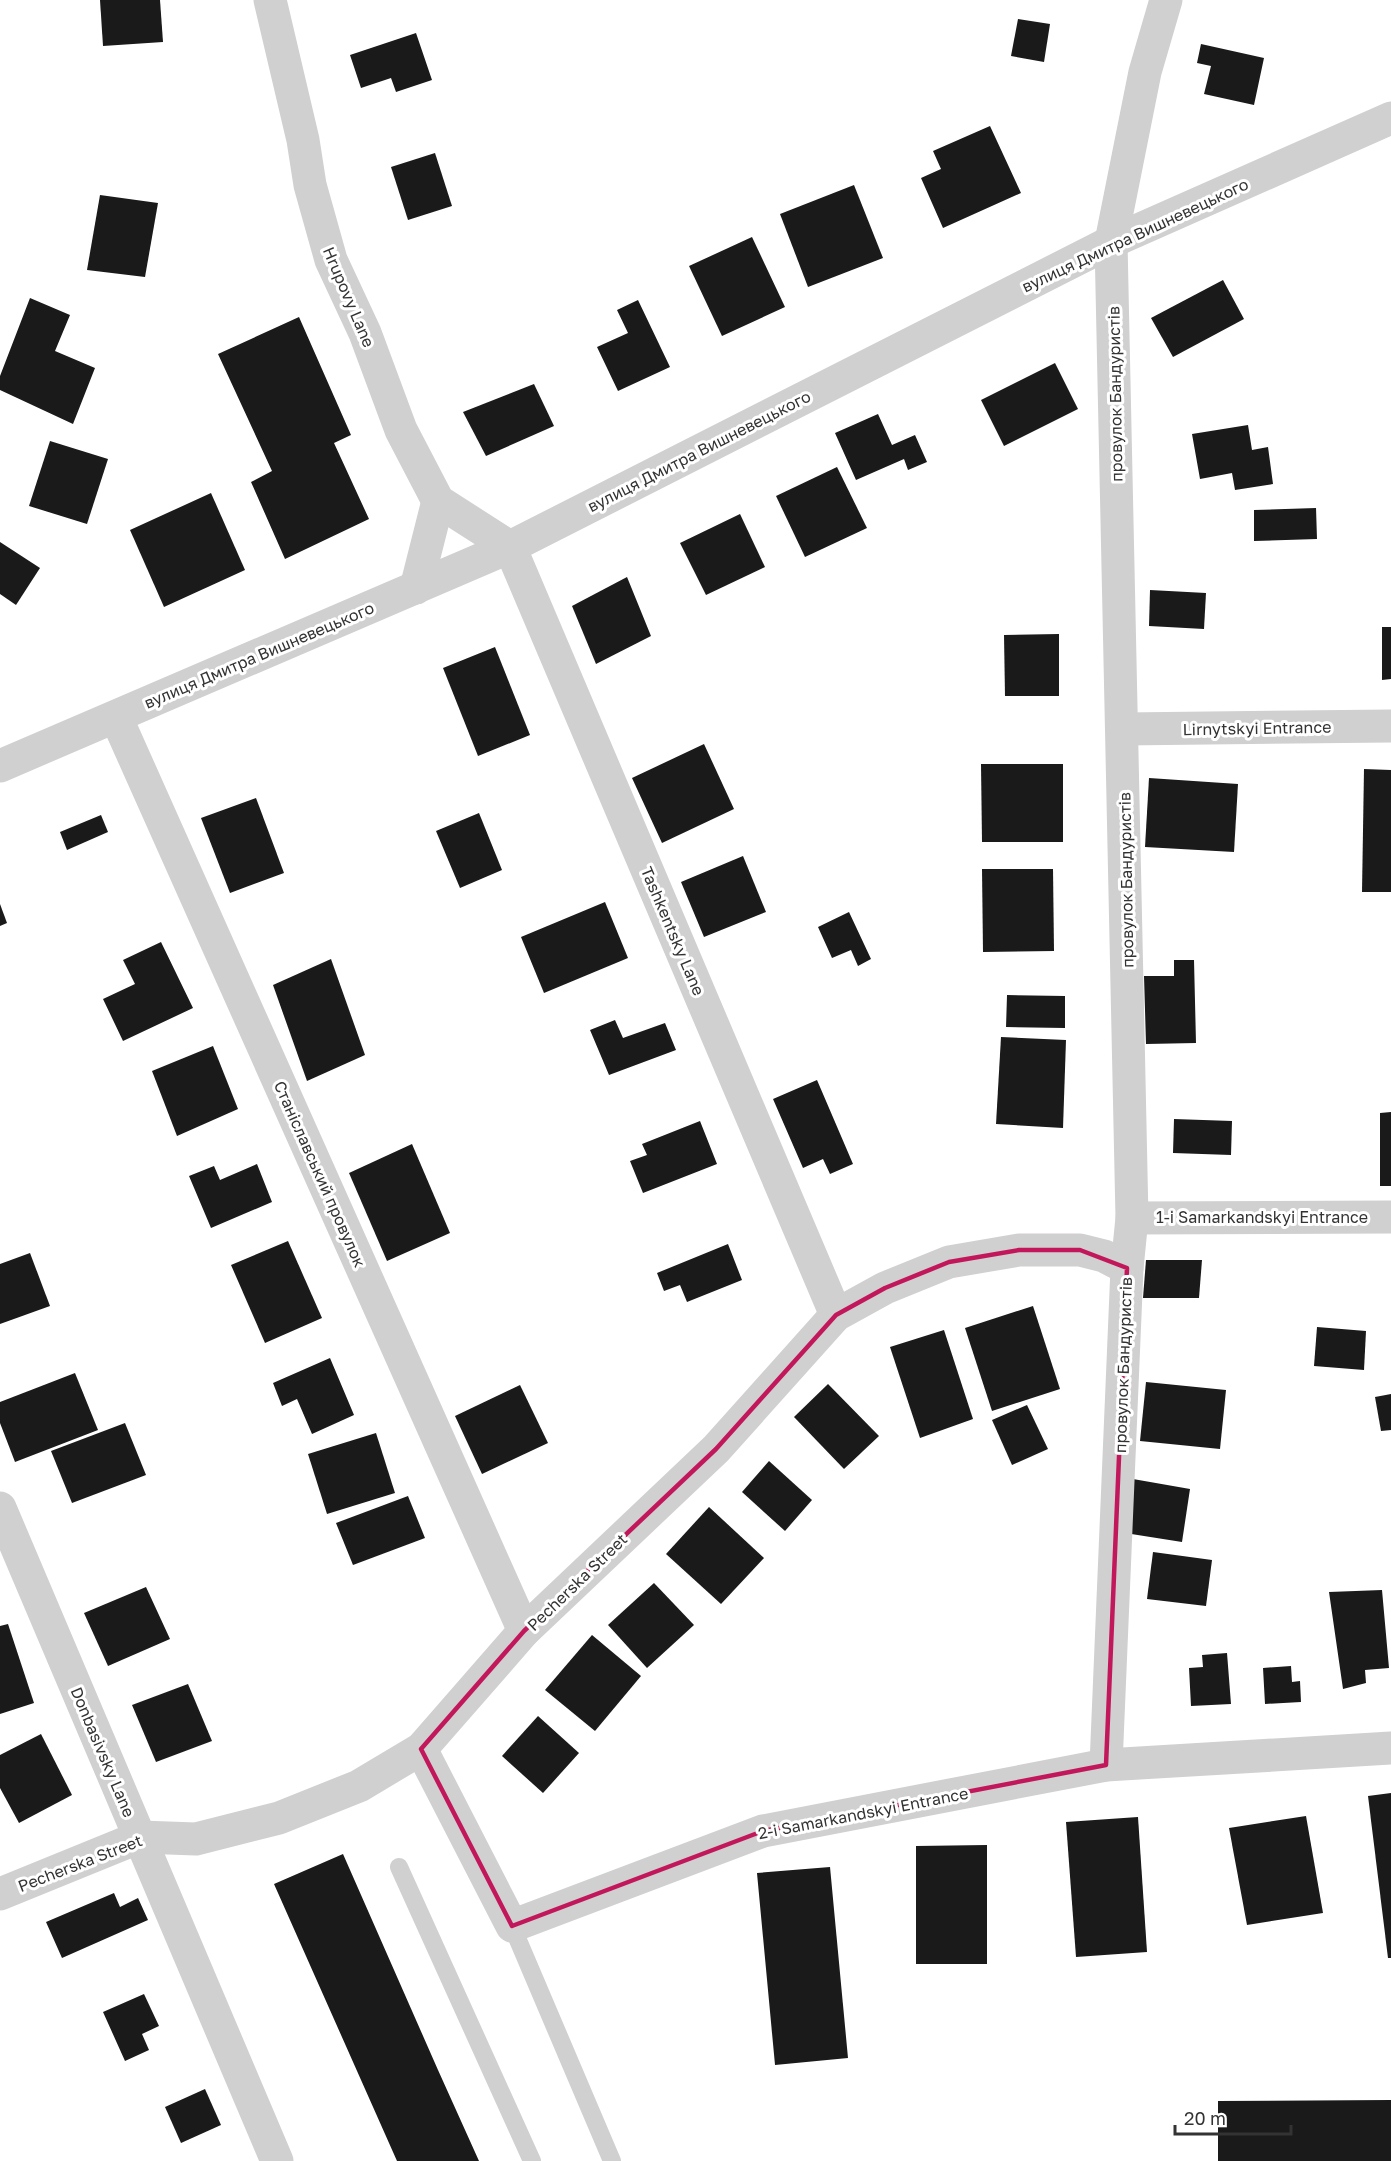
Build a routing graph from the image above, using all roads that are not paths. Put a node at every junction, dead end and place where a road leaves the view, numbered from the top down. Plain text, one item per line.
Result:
1 (270, 0) edge
2 (1166, 0) edge
3 (1391, 118) edge
4 (1111, 242) junction
5 (438, 501) junction
6 (510, 547) junction
7 (416, 588) junction
8 (116, 717) junction
9 (1391, 726) edge
10 (1123, 729) junction
11 (0, 766) edge
12 (1391, 1217) edge
13 (1132, 1218) junction
14 (1127, 1268) junction
15 (836, 1315) junction
16 (0, 1508) edge
17 (524, 1632) junction
18 (1391, 1748) edge
19 (421, 1749) junction
20 (1106, 1765) junction
21 (140, 1838) junction
22 (399, 1867) dead end
23 (0, 1894) edge
24 (512, 1926) junction
25 (277, 2161) edge
26 (532, 2161) edge
27 (612, 2161) edge

1 - 5 street, Hrupovy Lane
2 - 4 street, провулок Бандуристів
3 - 4 street, вулиця Дмитра Вишневецького
4 - 6 street, вулиця Дмитра Вишневецького
4 - 10 street, провулок Бандуристів
5 - 6 street, Hrupovy Lane
5 - 7 street
6 - 7 street, вулиця Дмитра Вишневецького
6 - 15 street, Tashkentsky Lane
7 - 8 street, вулиця Дмитра Вишневецького
8 - 11 street, вулиця Дмитра Вишневецького
8 - 17 street, Станіславський провулок
9 - 10 street, Lirnytskyi Entrance
10 - 13 street, провулок Бандуристів
12 - 13 street, 1-i Samarkandskyi Entrance
13 - 14 street, провулок Бандуристів
14 - 15 street, Pecherska Street
14 - 20 street, провулок Бандуристів
15 - 17 street, Pecherska Street
16 - 21 street, Donbasivsky Lane
17 - 19 street, Pecherska Street
18 - 20 street, 2-i Samarkandskyi Entrance
19 - 21 street, Pecherska Street
19 - 24 street
20 - 24 street, 2-i Samarkandskyi Entrance
21 - 23 street, Pecherska Street
21 - 25 street, Donbasivsky Lane
22 - 26 lane
24 - 27 lane

